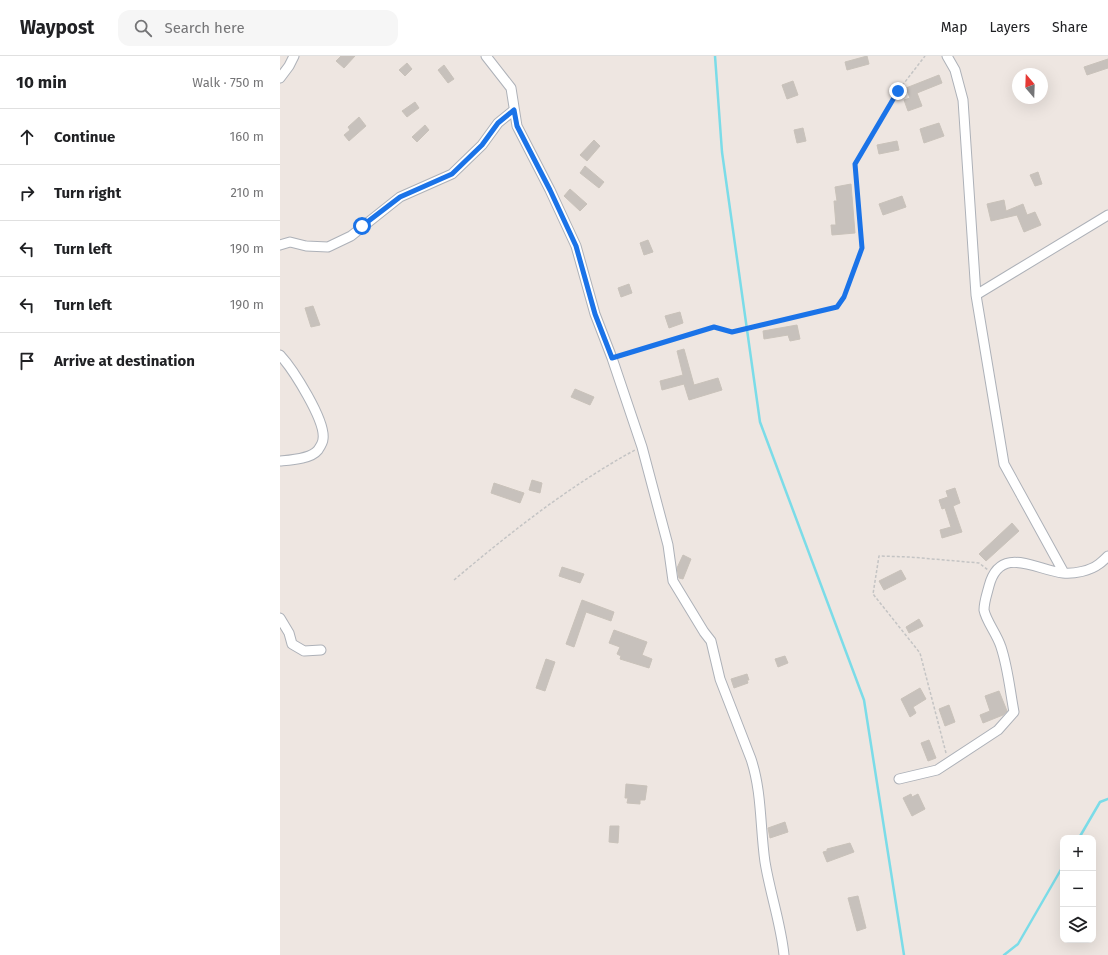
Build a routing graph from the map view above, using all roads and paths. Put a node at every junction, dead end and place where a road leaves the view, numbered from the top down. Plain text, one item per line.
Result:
1 (294, 56) edge
2 (486, 56) edge
3 (925, 56) edge
4 (947, 56) edge
5 (280, 78) edge
6 (514, 110) junction
7 (1108, 215) edge
8 (280, 246) edge
9 (976, 295) junction
10 (280, 355) edge
11 (612, 358) junction
12 (642, 446) junction
13 (280, 461) edge
14 (1108, 556) edge
15 (1064, 573) junction
16 (994, 574) junction
17 (454, 580) dead end
18 (280, 618) edge
19 (321, 650) dead end
20 (949, 762) junction
21 (899, 779) dead end
22 (784, 955) edge

1 - 5 street
2 - 6 street
3 - 11 path
4 - 9 street
6 - 8 street
6 - 11 street
7 - 9 street
9 - 15 street
10 - 13 street
11 - 12 street
12 - 17 path
12 - 22 street
14 - 15 street
15 - 16 street
16 - 20 street
16 - 20 path
18 - 19 street
20 - 21 street

